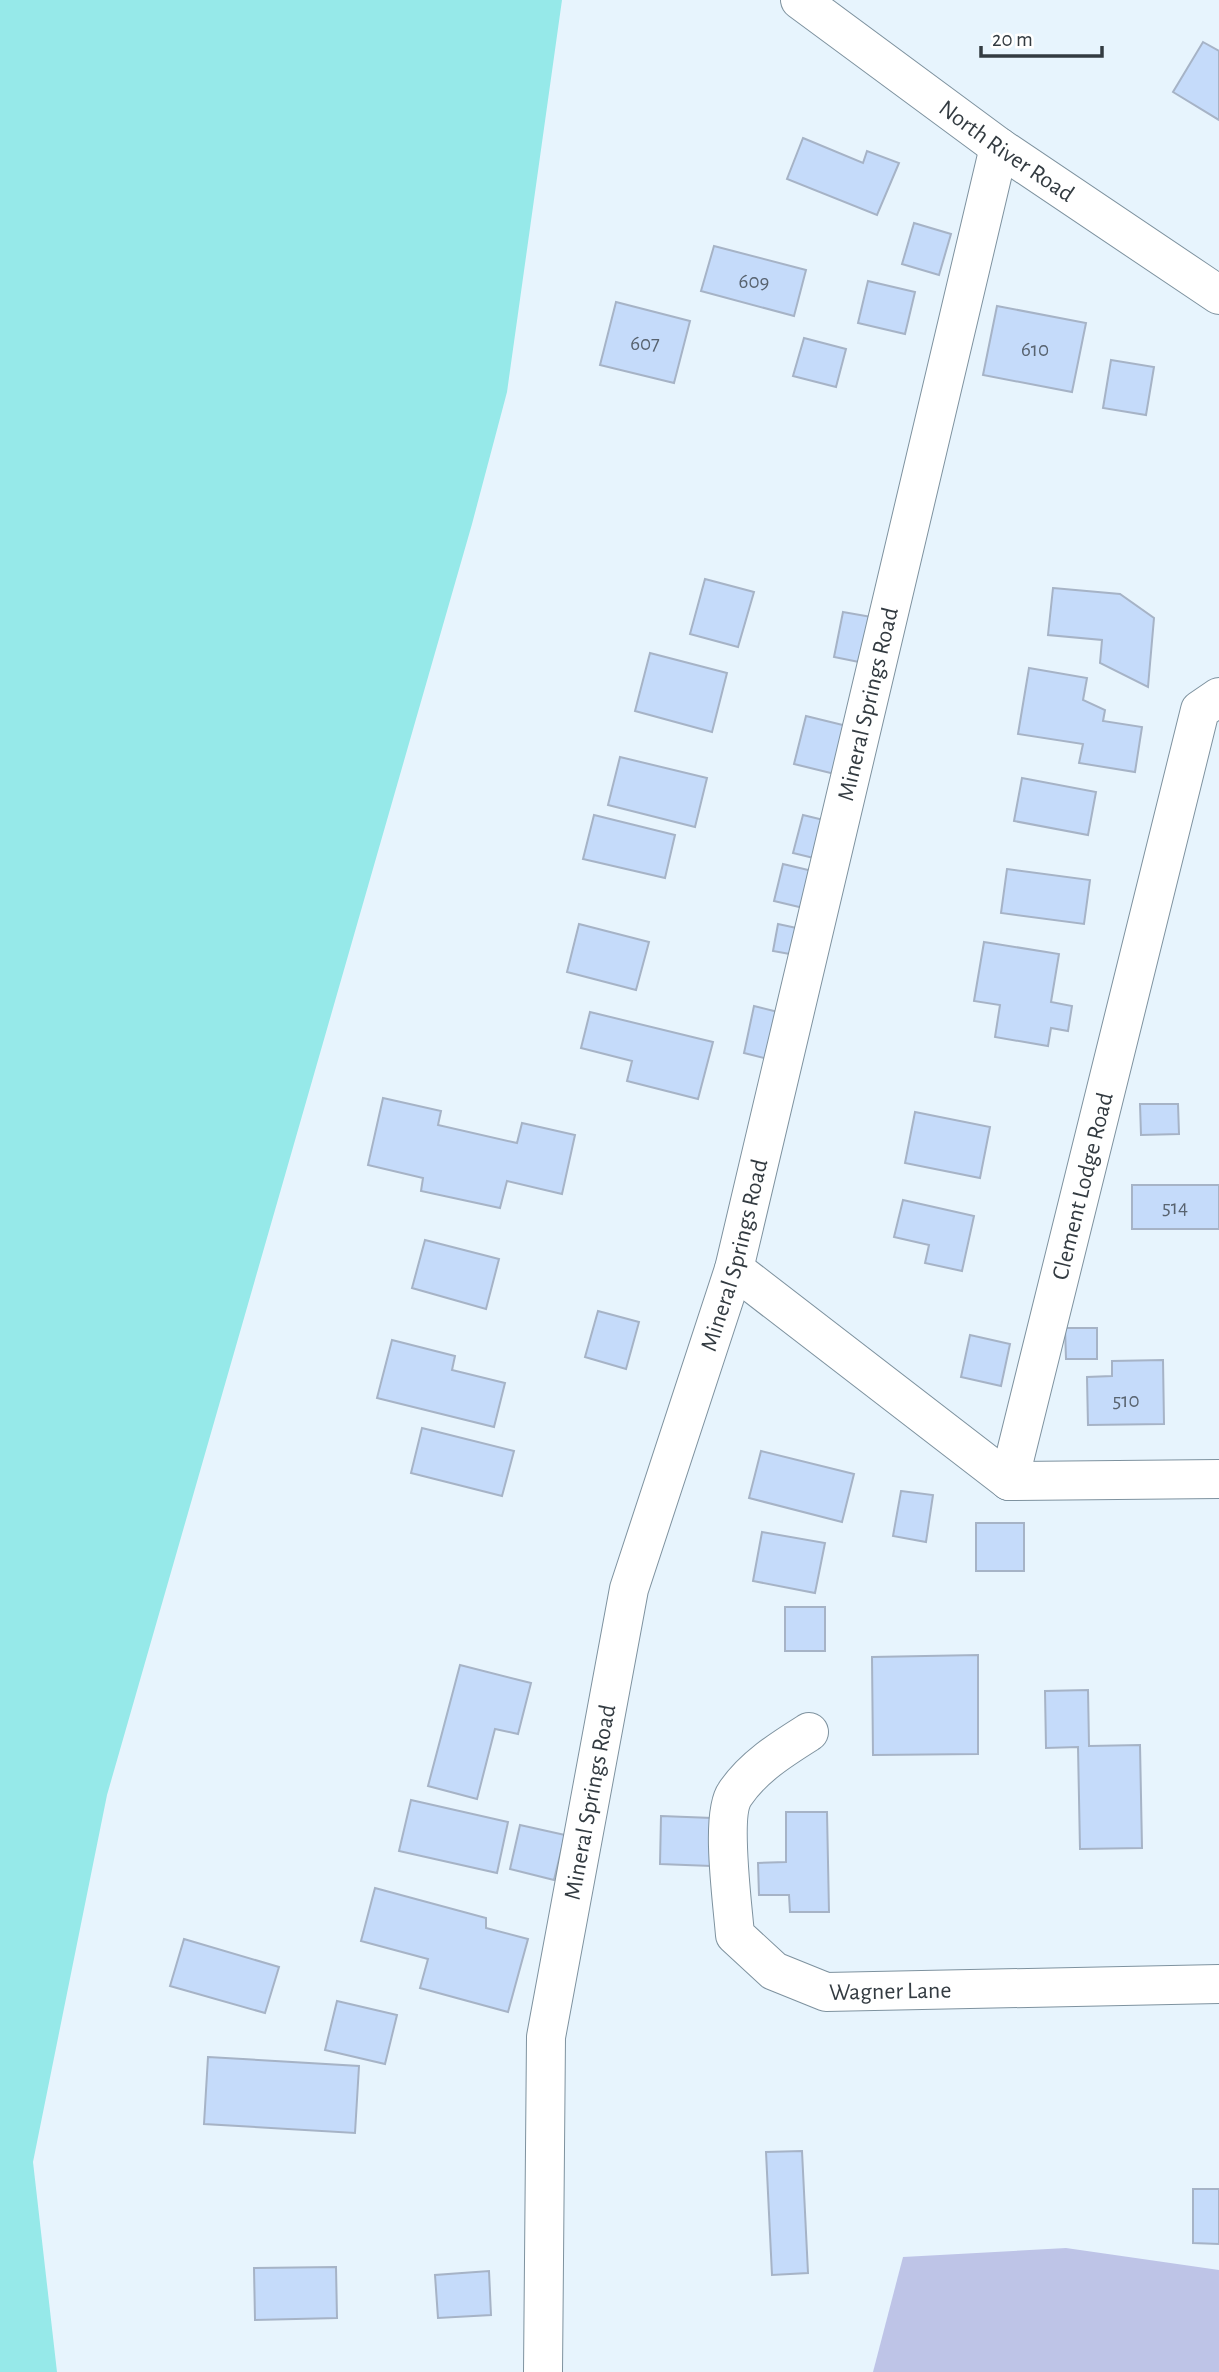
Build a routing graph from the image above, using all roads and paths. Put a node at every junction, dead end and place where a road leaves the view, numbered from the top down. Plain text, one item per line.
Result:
1 (800, 0) edge
2 (999, 147) junction
3 (1219, 295) edge
4 (1219, 697) edge
5 (734, 1269) junction
6 (1219, 1479) edge
7 (1009, 1481) junction
8 (809, 1732) dead end
9 (1219, 1983) edge
10 (543, 2372) edge

1 - 2 street, North River Road
2 - 3 street, North River Road
2 - 5 street, Mineral Springs Road
4 - 7 street, Clement Lodge Road
5 - 7 street
5 - 10 street, Mineral Springs Road
6 - 7 street
8 - 9 street, Wagner Lane

